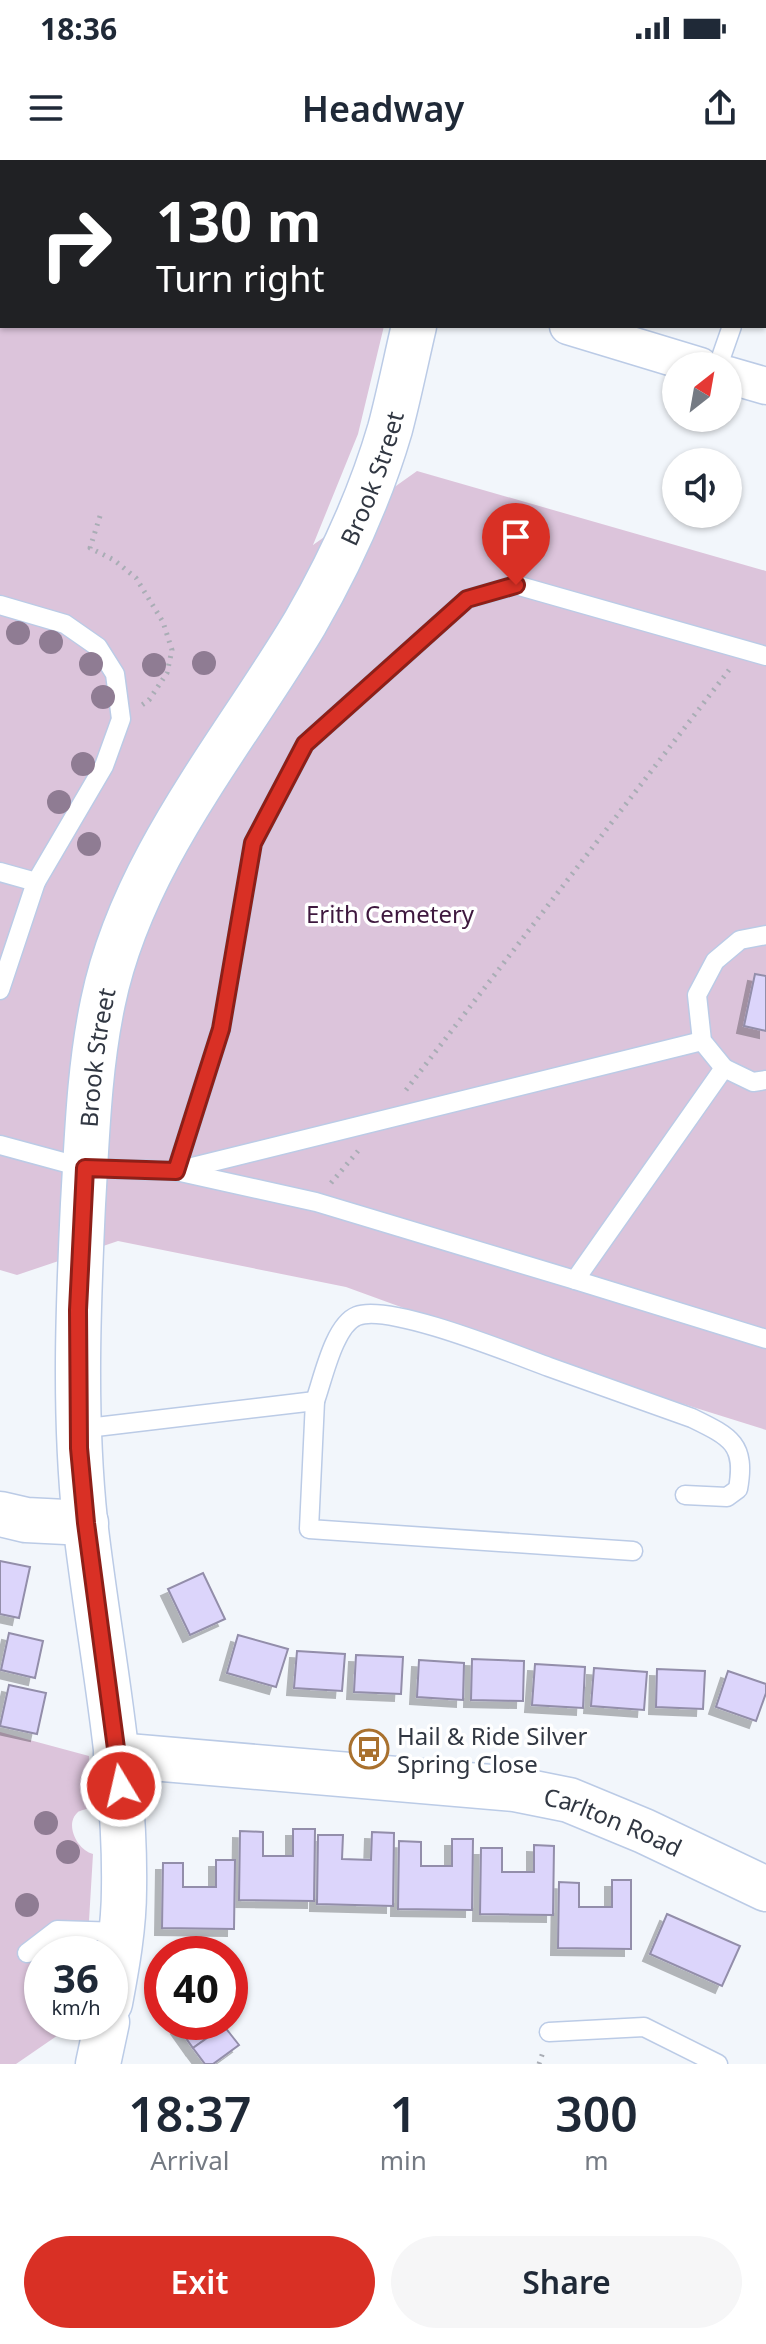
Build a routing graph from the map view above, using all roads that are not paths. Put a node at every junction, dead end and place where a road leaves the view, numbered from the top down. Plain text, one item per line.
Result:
1 (414, 328) edge
2 (575, 328) edge
3 (731, 328) edge
4 (723, 352) edge
5 (662, 354) edge
6 (742, 379) edge
7 (766, 386) edge
8 (0, 605) edge
9 (766, 656) edge
10 (0, 872) edge
11 (36, 882) junction
12 (766, 935) edge
13 (0, 990) edge
14 (702, 1041) junction
15 (724, 1068) junction
16 (766, 1080) edge
17 (0, 1145) edge
18 (85, 1168) junction
19 (176, 1171) junction
20 (575, 1280) junction
21 (766, 1339) edge
22 (315, 1401) junction
23 (79, 1429) junction
24 (685, 1495) dead end
25 (0, 1514) edge
26 (86, 1523) junction
27 (633, 1551) dead end
28 (116, 1755) junction
29 (766, 1889) edge
30 (121, 1932) junction
31 (49, 1936) edge
32 (120, 1936) edge
33 (549, 2032) dead end
34 (718, 2064) edge

1 - 18 street, Brook Street
2 - 5 street
3 - 4 lane
6 - 7 street
8 - 11 lane
9 - 19 lane
10 - 11 lane
11 - 13 lane
12 - 14 lane
14 - 15 lane
14 - 19 lane
15 - 16 lane
15 - 20 lane
17 - 18 lane
18 - 19 lane
18 - 23 street, Brook Street
19 - 20 lane
20 - 21 lane
22 - 23 lane
22 - 24 lane
22 - 27 lane
23 - 26 street, Brook Street
25 - 26 street
26 - 28 street, Brook Street
28 - 29 street, Carlton Road
28 - 30 street, Brook Street
30 - 31 lane
30 - 32 street, Brook Street
33 - 34 lane

